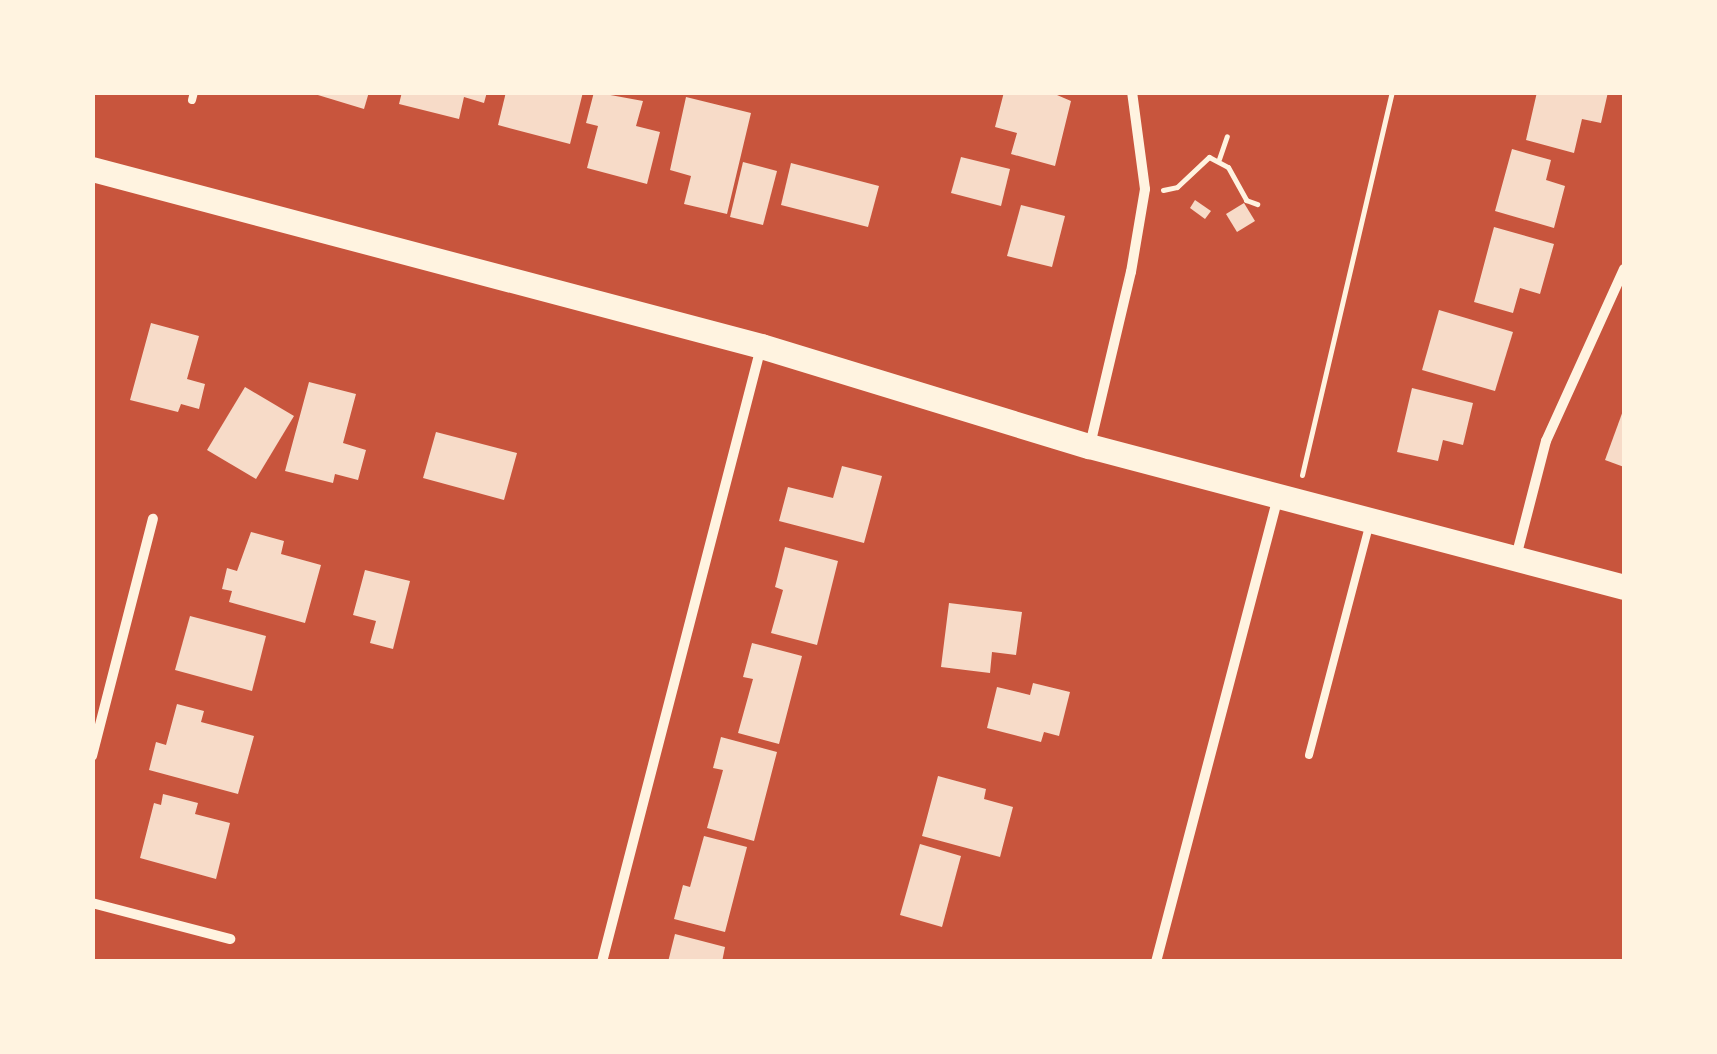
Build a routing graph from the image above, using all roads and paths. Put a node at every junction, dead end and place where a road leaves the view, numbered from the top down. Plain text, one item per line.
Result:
1 (1132, 92) edge
2 (1392, 92) edge
3 (1226, 136) dead end
4 (1219, 158) junction
5 (92, 169) edge
6 (1145, 189) junction
7 (1257, 204) dead end
8 (1624, 269) edge
9 (761, 346) junction
10 (1089, 446) junction
11 (1287, 500) junction
12 (153, 519) dead end
13 (1370, 521) junction
14 (1515, 559) junction
15 (1624, 587) edge
16 (92, 756) edge
17 (1309, 756) dead end
18 (92, 903) edge
19 (230, 938) dead end
20 (602, 962) edge
21 (1156, 962) edge

1 - 6 street
2 - 11 path
3 - 4 path
4 - 6 path
4 - 7 path
5 - 9 main road
6 - 10 street
8 - 14 street
9 - 10 main road
9 - 20 street
10 - 11 main road
11 - 13 main road
11 - 21 street
12 - 16 street
13 - 14 main road
13 - 17 lane
14 - 15 main road
18 - 19 street

